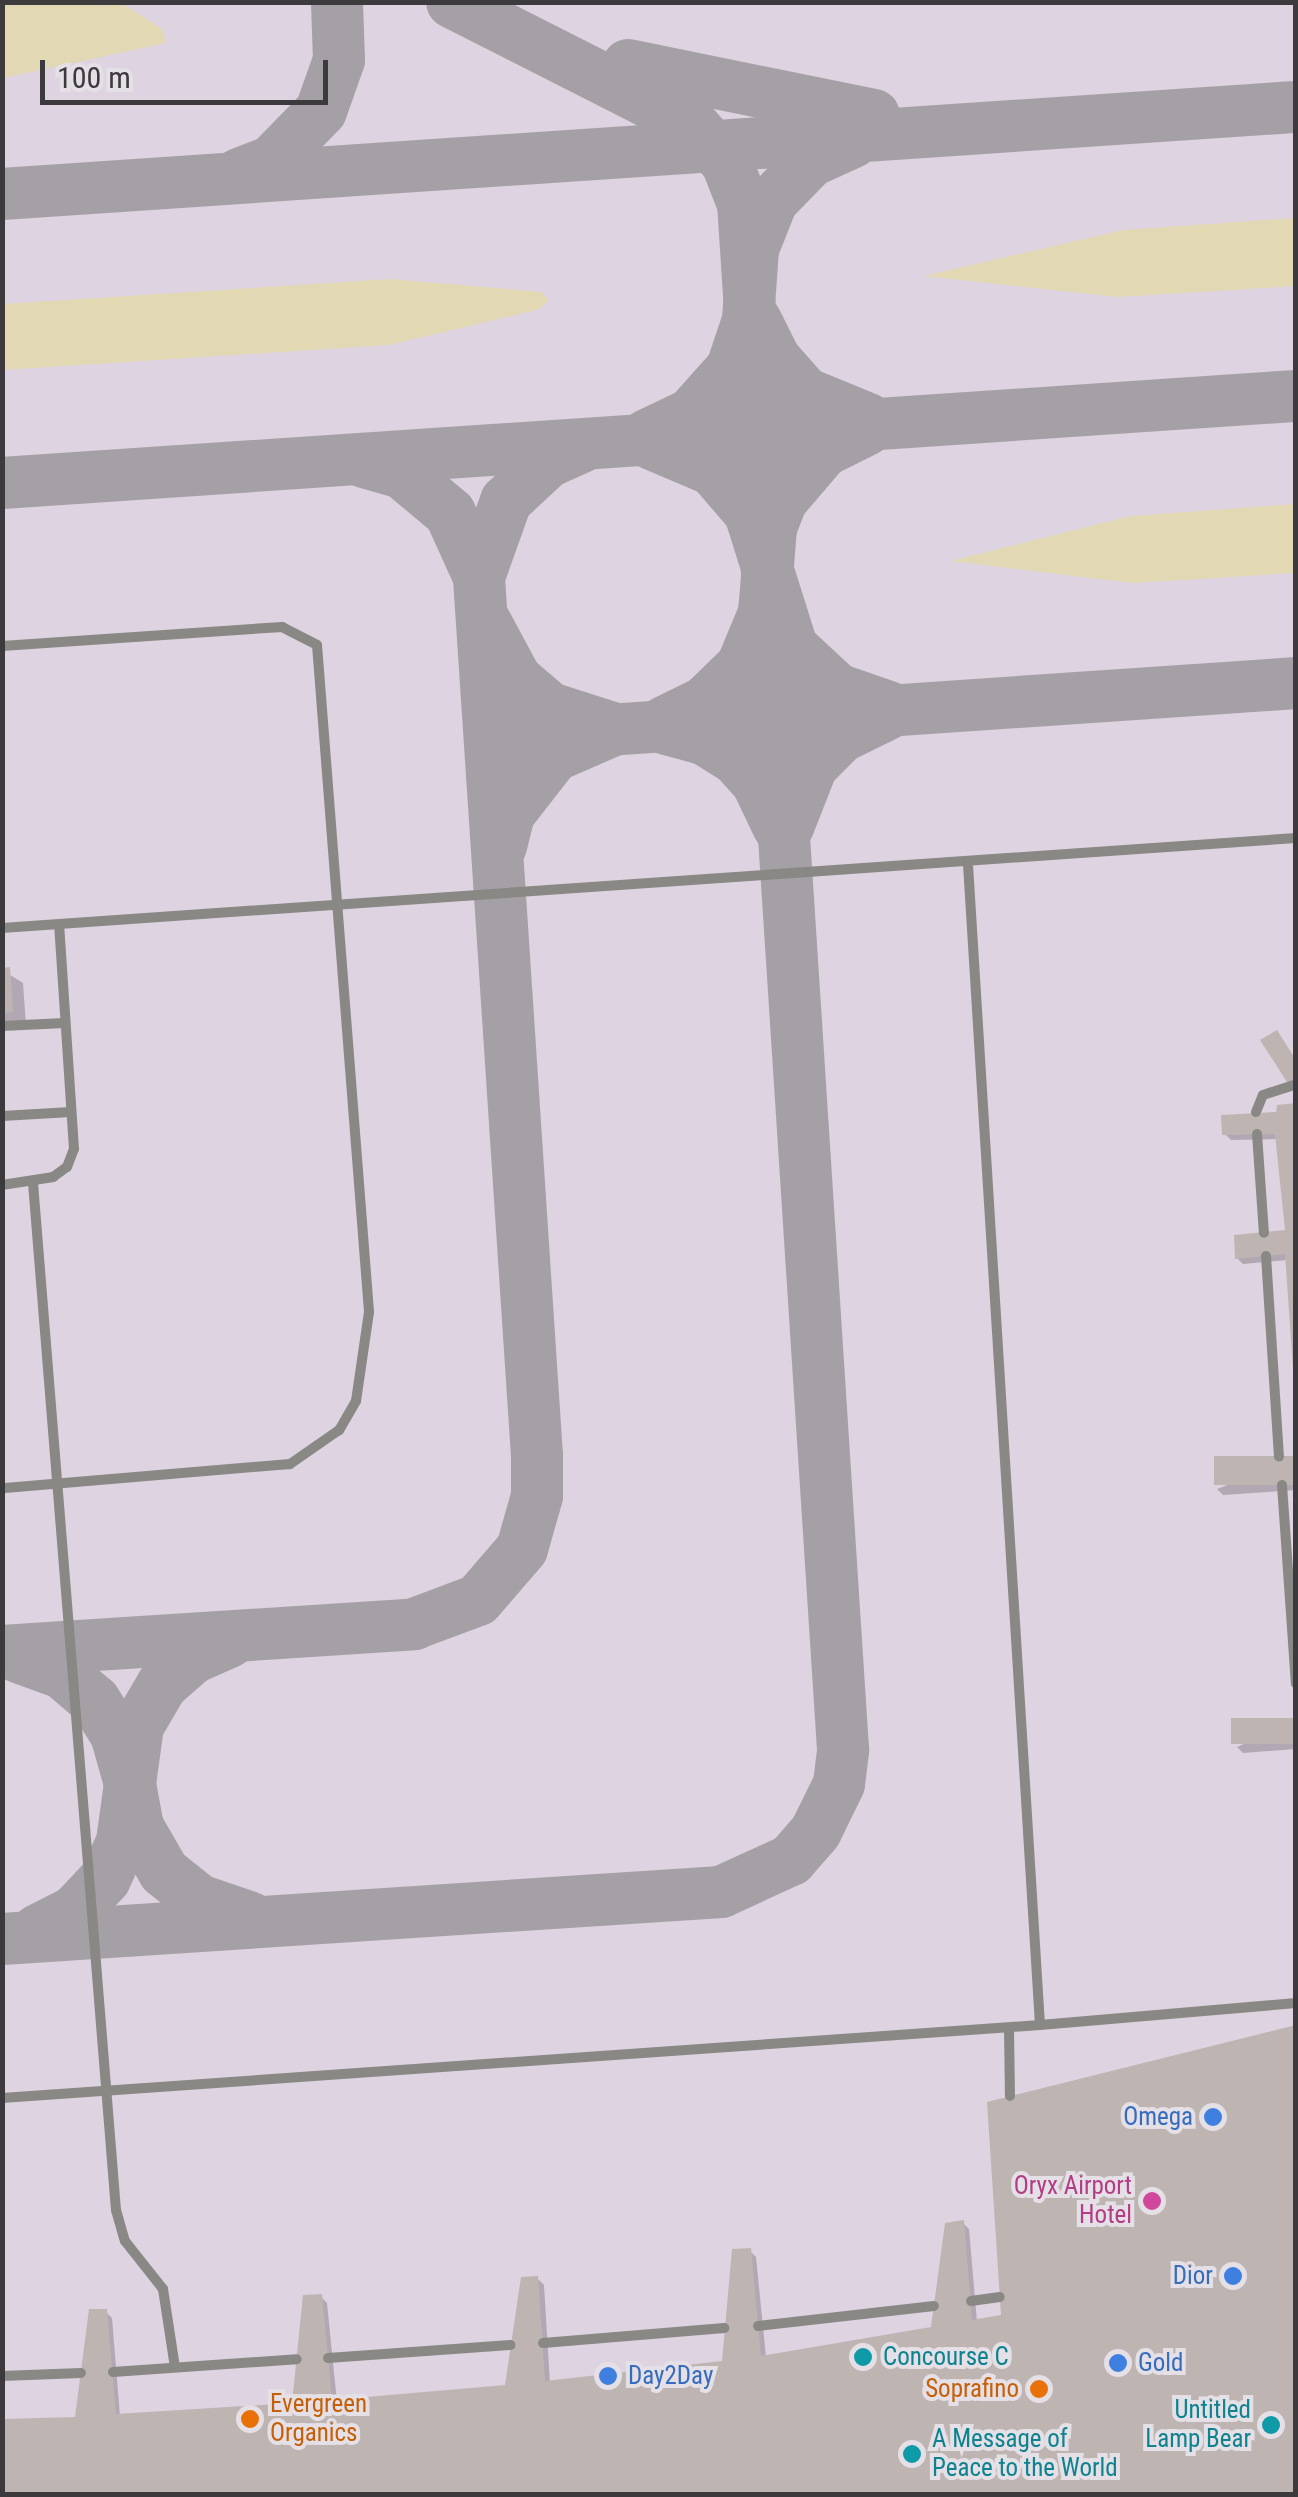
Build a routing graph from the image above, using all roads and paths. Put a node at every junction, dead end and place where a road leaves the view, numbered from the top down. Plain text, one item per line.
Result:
1 (2, 646) edge
2 (1296, 838) edge
3 (968, 862) junction
4 (339, 906) junction
5 (59, 924) junction
6 (2, 928) edge
7 (65, 1022) junction
8 (2, 1026) edge
9 (1296, 1084) edge
10 (71, 1112) junction
11 (1256, 1112) dead end
12 (2, 1116) edge
13 (1257, 1134) dead end
14 (32, 1183) junction
15 (2, 1184) edge
16 (1264, 1232) dead end
17 (1266, 1256) dead end
18 (1280, 1457) dead end
19 (57, 1484) junction
20 (1282, 1485) dead end
21 (2, 1488) edge
22 (1296, 1684) edge
23 (1296, 2002) edge
24 (1040, 2025) junction
25 (1009, 2028) junction
26 (109, 2088) junction
27 (1010, 2096) dead end
28 (2, 2098) edge
29 (1000, 2297) dead end
30 (971, 2301) dead end
31 (934, 2306) dead end
32 (758, 2326) dead end
33 (724, 2328) dead end
34 (542, 2342) dead end
35 (511, 2345) dead end
36 (328, 2358) dead end
37 (297, 2360) dead end
38 (174, 2367) junction
39 (112, 2372) dead end
40 (81, 2373) dead end
41 (2, 2376) edge

1 - 4 lane
2 - 3 lane
3 - 4 lane
3 - 24 lane
4 - 5 lane
4 - 19 lane
5 - 6 lane
5 - 7 lane
7 - 8 lane
7 - 10 lane
9 - 11 lane
10 - 12 lane
10 - 14 lane
13 - 16 lane
14 - 15 lane
14 - 19 lane
17 - 18 lane
19 - 21 lane
19 - 26 lane
20 - 22 lane
23 - 24 lane
24 - 25 lane
25 - 26 lane
25 - 27 lane
26 - 28 lane
26 - 38 lane
29 - 30 lane
31 - 32 lane
33 - 34 lane
35 - 36 lane
37 - 38 lane
38 - 39 lane
40 - 41 lane

